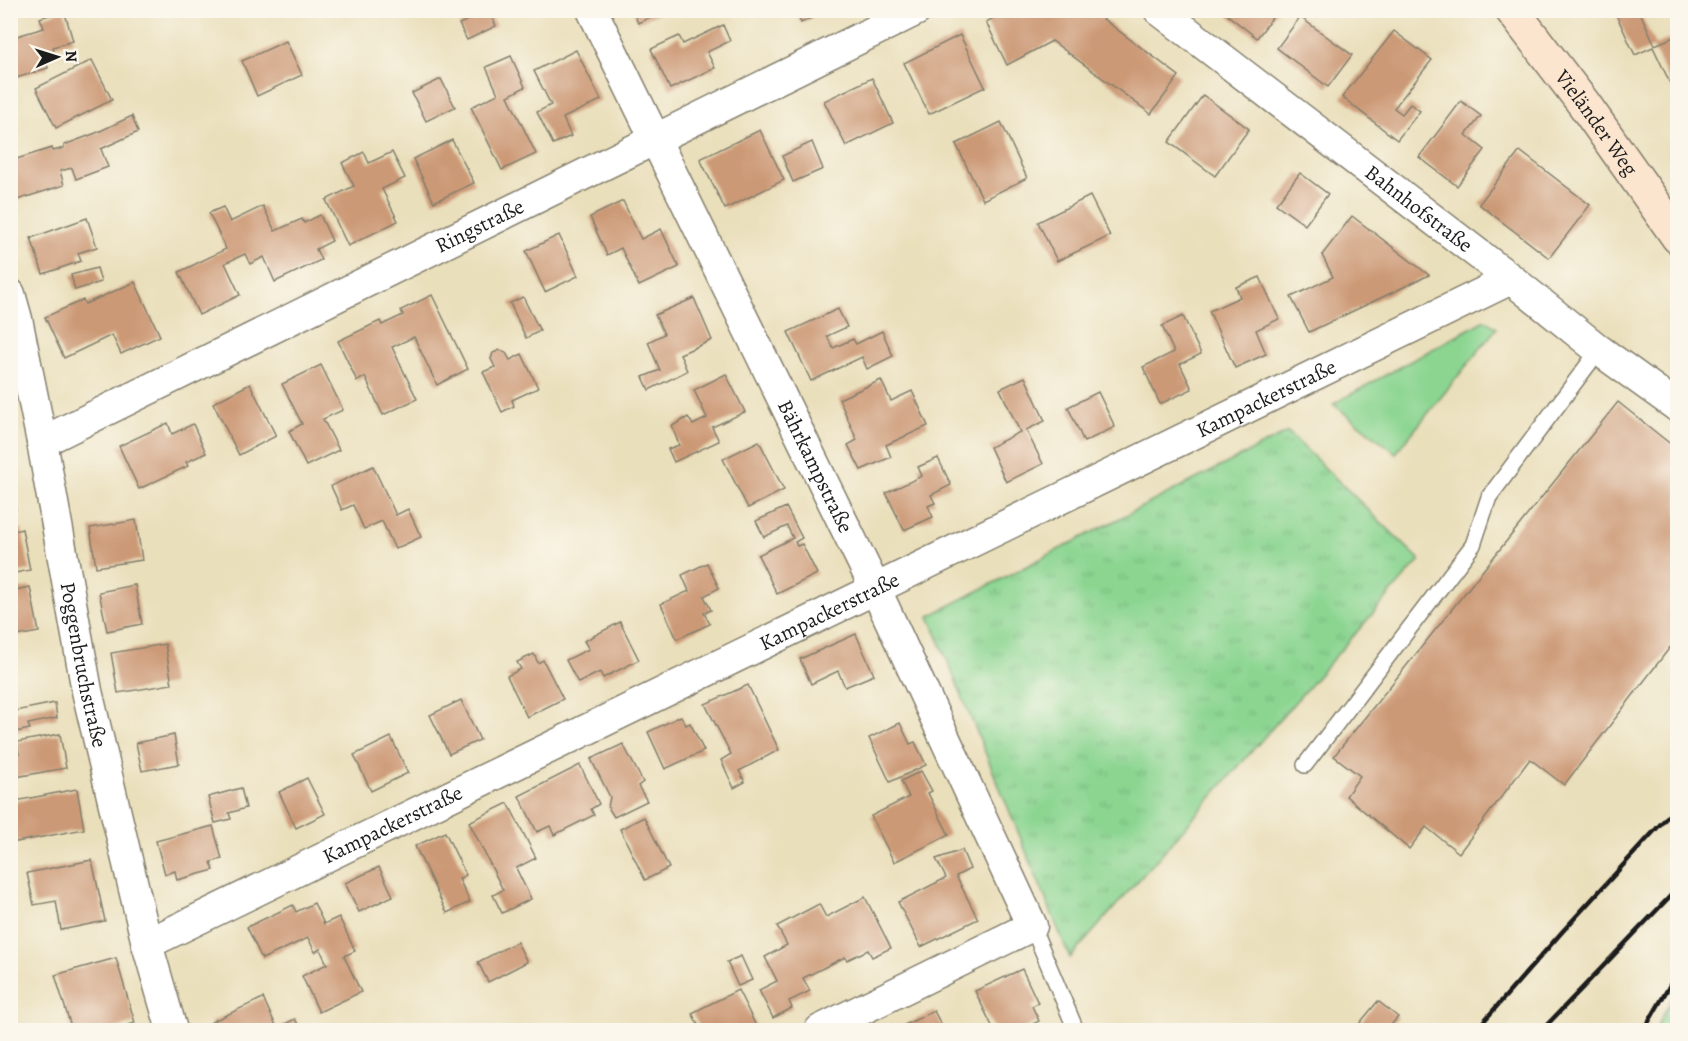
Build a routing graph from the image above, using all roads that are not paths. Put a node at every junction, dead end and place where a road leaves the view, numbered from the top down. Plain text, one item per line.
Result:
1 (592, 10) edge
2 (917, 10) edge
3 (1159, 10) edge
4 (1512, 10) edge
5 (656, 140) junction
6 (1677, 237) edge
7 (1511, 279) junction
8 (10, 294) edge
9 (1599, 350) junction
10 (1677, 407) edge
11 (42, 442) junction
12 (876, 590) junction
13 (1305, 765) dead end
14 (1032, 926) junction
15 (147, 944) junction
16 (172, 1030) edge
17 (820, 1030) edge
18 (1076, 1030) edge

1 - 5 street, Bährkampstraße
2 - 5 street, Ringstraße
3 - 7 street, Bahnhofstraße
4 - 6 street, Vieländer Weg
5 - 11 street, Ringstraße
5 - 12 street, Bährkampstraße
7 - 9 street, Bahnhofstraße
7 - 12 street, Kampackerstraße
8 - 11 street, Poggenbruchstraße
9 - 10 street, Bahnhofstraße
9 - 13 lane
11 - 15 street, Poggenbruchstraße
12 - 14 street, Bährkampstraße
12 - 15 street, Kampackerstraße
14 - 17 street
14 - 18 lane
15 - 16 street, Poggenbruchstraße

